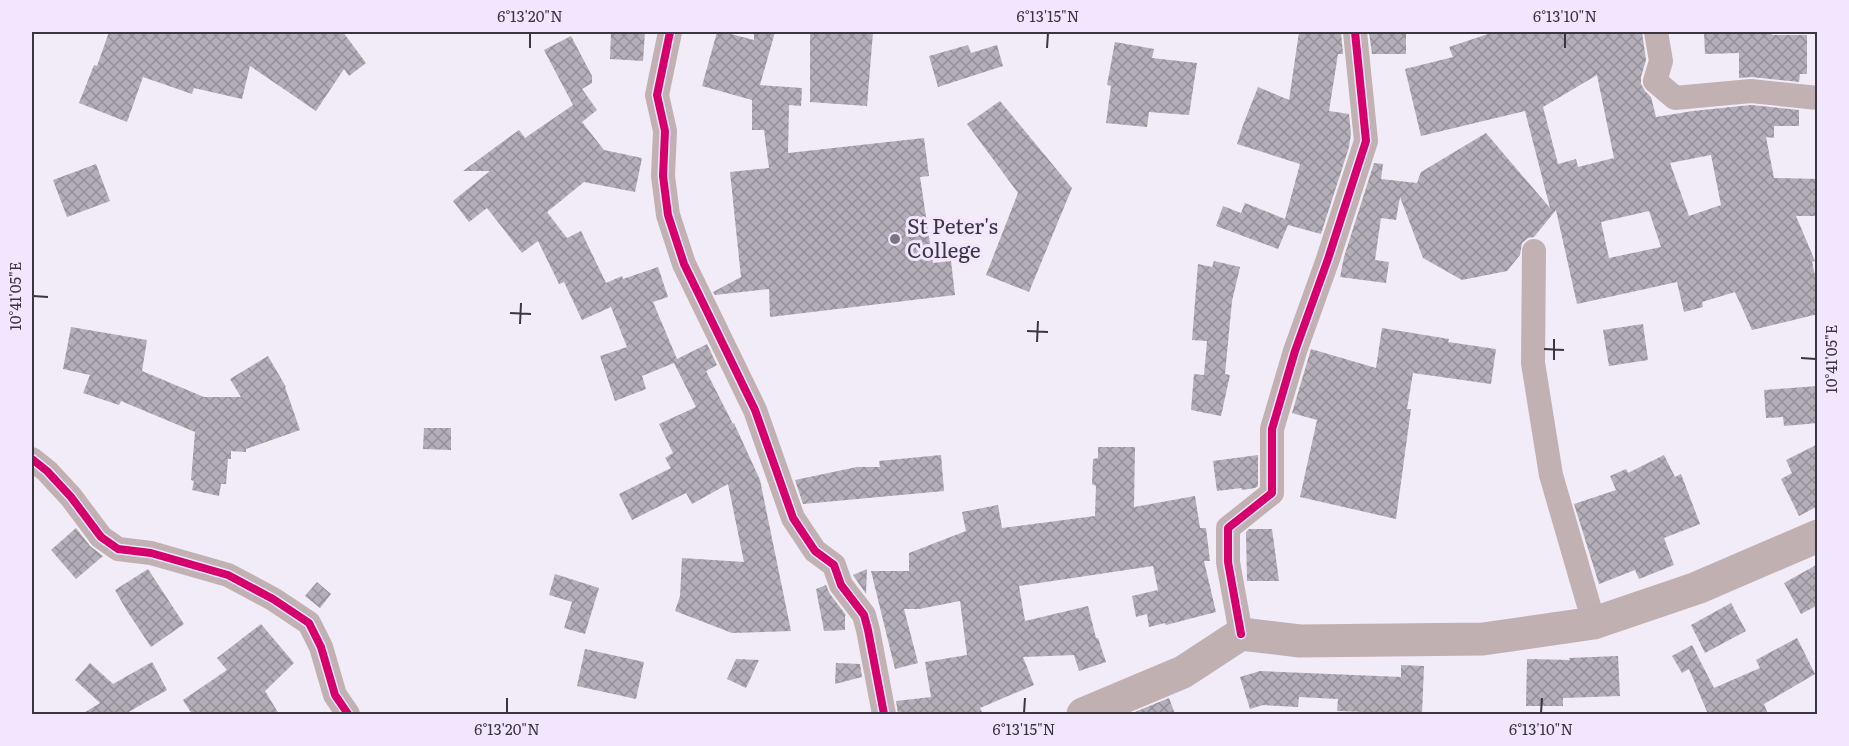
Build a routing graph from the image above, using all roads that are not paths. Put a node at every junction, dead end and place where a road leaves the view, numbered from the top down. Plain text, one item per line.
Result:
1 (670, 32) edge
2 (1355, 32) edge
3 (1656, 32) edge
4 (1818, 98) edge
5 (1534, 251) dead end
6 (32, 459) edge
7 (1818, 536) edge
8 (1594, 623) junction
9 (1241, 634) junction
10 (348, 714) edge
11 (884, 714) edge
12 (1083, 714) edge

1 - 11 street
2 - 9 street
3 - 4 street
5 - 8 street
6 - 10 street
7 - 8 main road
8 - 9 main road
9 - 12 main road

